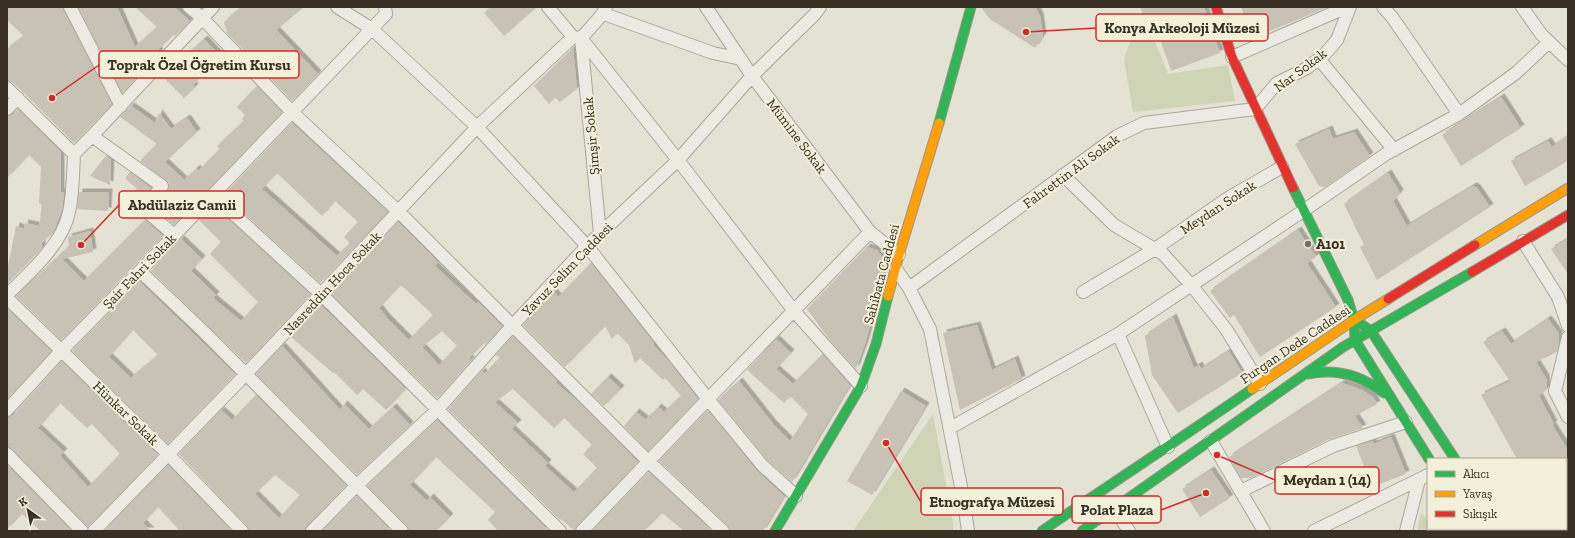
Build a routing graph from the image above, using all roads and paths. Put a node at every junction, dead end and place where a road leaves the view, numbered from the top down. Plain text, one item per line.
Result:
1 (70, 7) edge
2 (189, 7) edge
3 (213, 7) edge
4 (337, 7) edge
5 (384, 7) edge
6 (548, 7) edge
7 (706, 7) edge
8 (820, 7) edge
9 (971, 7) edge
10 (1216, 7) edge
11 (1347, 7) edge
12 (1350, 7) edge
13 (1384, 7) edge
14 (1522, 7) edge
15 (605, 11) edge
16 (202, 18) junction
17 (372, 28) junction
18 (577, 38) junction
19 (1549, 42) junction
20 (1232, 57) junction
21 (741, 59) junction
22 (1319, 59) junction
23 (1568, 60) edge
24 (752, 76) junction
25 (7, 88) edge
26 (18, 98) junction
27 (120, 106) junction
28 (7, 109) edge
29 (1255, 110) junction
30 (292, 112) junction
31 (1459, 114) junction
32 (477, 128) junction
33 (92, 136) junction
34 (1394, 150) junction
35 (74, 154) junction
36 (678, 160) junction
37 (1282, 168) junction
38 (1063, 175) junction
39 (1568, 188) edge
40 (213, 195) junction
41 (1304, 211) junction
42 (399, 212) junction
43 (1568, 215) edge
44 (870, 232) junction
45 (600, 234) junction
46 (174, 235) junction
47 (1523, 241) junction
48 (588, 246) junction
49 (1155, 249) junction
50 (899, 255) junction
51 (896, 269) junction
52 (140, 271) junction
53 (1192, 286) junction
54 (909, 288) junction
55 (1083, 292) dead end
56 (321, 294) junction
57 (7, 295) edge
58 (7, 298) edge
59 (794, 311) junction
60 (1354, 320) junction
61 (513, 325) junction
62 (1568, 326) edge
63 (1371, 331) junction
64 (1118, 334) junction
65 (1355, 340) junction
66 (1568, 341) edge
67 (61, 351) junction
68 (246, 374) junction
69 (1304, 375) junction
70 (1260, 384) junction
71 (861, 386) junction
72 (708, 399) junction
73 (1392, 400) junction
74 (7, 410) edge
75 (437, 410) junction
76 (1568, 417) edge
77 (1406, 422) junction
78 (950, 428) junction
79 (1211, 441) junction
80 (1168, 447) junction
81 (7, 454) edge
82 (168, 454) junction
83 (1428, 458) edge
84 (1454, 458) edge
85 (648, 461) junction
86 (1424, 478) edge
87 (356, 486) junction
88 (1241, 491) junction
89 (796, 496) junction
90 (1114, 508) junction
91 (82, 531) edge
92 (94, 531) edge
93 (242, 531) edge
94 (312, 531) edge
95 (402, 531) edge
96 (560, 531) edge
97 (582, 531) edge
98 (723, 531) edge
99 (775, 531) edge
100 (968, 531) edge
101 (1042, 531) edge
102 (1082, 531) edge
103 (1129, 531) edge
104 (1264, 531) edge
105 (1314, 531) edge
106 (1406, 531) edge

1 - 27 street
2 - 16 street
3 - 16 street
4 - 17 street
5 - 17 street, Şair Fahri Sokak
6 - 18 street
7 - 21 street, Mümine Sokak
8 - 24 street, Yavuz Selim Caddesi
9 - 50 main road, Sahibata Caddesi
10 - 20 main road
11 - 20 street
12 - 22 street, Nar Sokak
13 - 31 street
14 - 19 street
15 - 18 street, Nasreddin Hoca Sokak
15 - 21 street
16 - 27 street
16 - 30 street
17 - 30 street, Şair Fahri Sokak
17 - 32 street
18 - 32 street, Nasreddin Hoca Sokak
18 - 36 street
18 - 45 street, Şimşir Sokak
19 - 23 street
19 - 31 street
20 - 29 main road
21 - 24 street, Mümine Sokak
22 - 29 street, Nar Sokak
22 - 34 street
24 - 36 street, Yavuz Selim Caddesi
24 - 44 street, Mümine Sokak
25 - 26 street
26 - 28 street
26 - 35 street
27 - 33 street
29 - 37 main road
29 - 38 street, Fahrettin Ali Sokak
30 - 40 street, Şair Fahri Sokak
30 - 42 street
31 - 34 street
32 - 42 street, Nasreddin Hoca Sokak
32 - 48 street
33 - 35 street
33 - 46 street
34 - 41 street
35 - 57 street
36 - 45 street, Yavuz Selim Caddesi
36 - 59 street
37 - 41 main road
37 - 49 street, Meydan Sokak
38 - 49 street
38 - 54 street, Fahrettin Ali Sokak
39 - 60 main road, Furgan Dede Caddesi
40 - 46 street, Şair Fahri Sokak
40 - 56 street
41 - 53 street
41 - 60 main road
42 - 56 street, Nasreddin Hoca Sokak
42 - 61 street
43 - 47 main road
44 - 50 street, Mümine Sokak
44 - 59 street
45 - 48 street, Yavuz Selim Caddesi
46 - 52 street, Şair Fahri Sokak
47 - 62 street
47 - 63 main road
48 - 61 street, Yavuz Selim Caddesi
48 - 72 street
49 - 53 street
49 - 55 street, Meydan Sokak
50 - 51 main road, Sahibata Caddesi
51 - 54 street
51 - 71 main road, Sahibata Caddesi
52 - 67 street, Şair Fahri Sokak
52 - 68 street
53 - 64 street
53 - 70 street
54 - 78 street
56 - 68 street, Nasreddin Hoca Sokak
56 - 75 street
58 - 67 street, Hünkar Sokak
59 - 71 street
59 - 72 street
60 - 63 main road
60 - 65 main road
60 - 70 main road, Furgan Dede Caddesi
61 - 75 street, Yavuz Selim Caddesi
61 - 85 street
63 - 65 main road
63 - 84 main road
64 - 78 street
64 - 80 street
65 - 69 main road
65 - 73 main road
66 - 76 street
67 - 74 street, Şair Fahri Sokak
67 - 82 street, Hünkar Sokak
68 - 82 street, Nasreddin Hoca Sokak
68 - 87 street
69 - 73 main road
69 - 79 main road
70 - 80 main road, Furgan Dede Caddesi
71 - 89 main road, Sahibata Caddesi
72 - 85 street
72 - 89 street
73 - 77 main road
75 - 87 street, Yavuz Selim Caddesi
75 - 96 street
77 - 83 main road
77 - 88 street
78 - 100 street
79 - 88 street
79 - 90 main road
80 - 101 main road, Furgan Dede Caddesi
81 - 91 street
82 - 92 street, Nasreddin Hoca Sokak
82 - 93 street, Hünkar Sokak
85 - 97 street
85 - 98 street
86 - 105 street
86 - 106 street
87 - 94 street, Yavuz Selim Caddesi
87 - 95 street
88 - 104 street
89 - 99 main road, Sahibata Caddesi
90 - 102 main road
90 - 103 street

